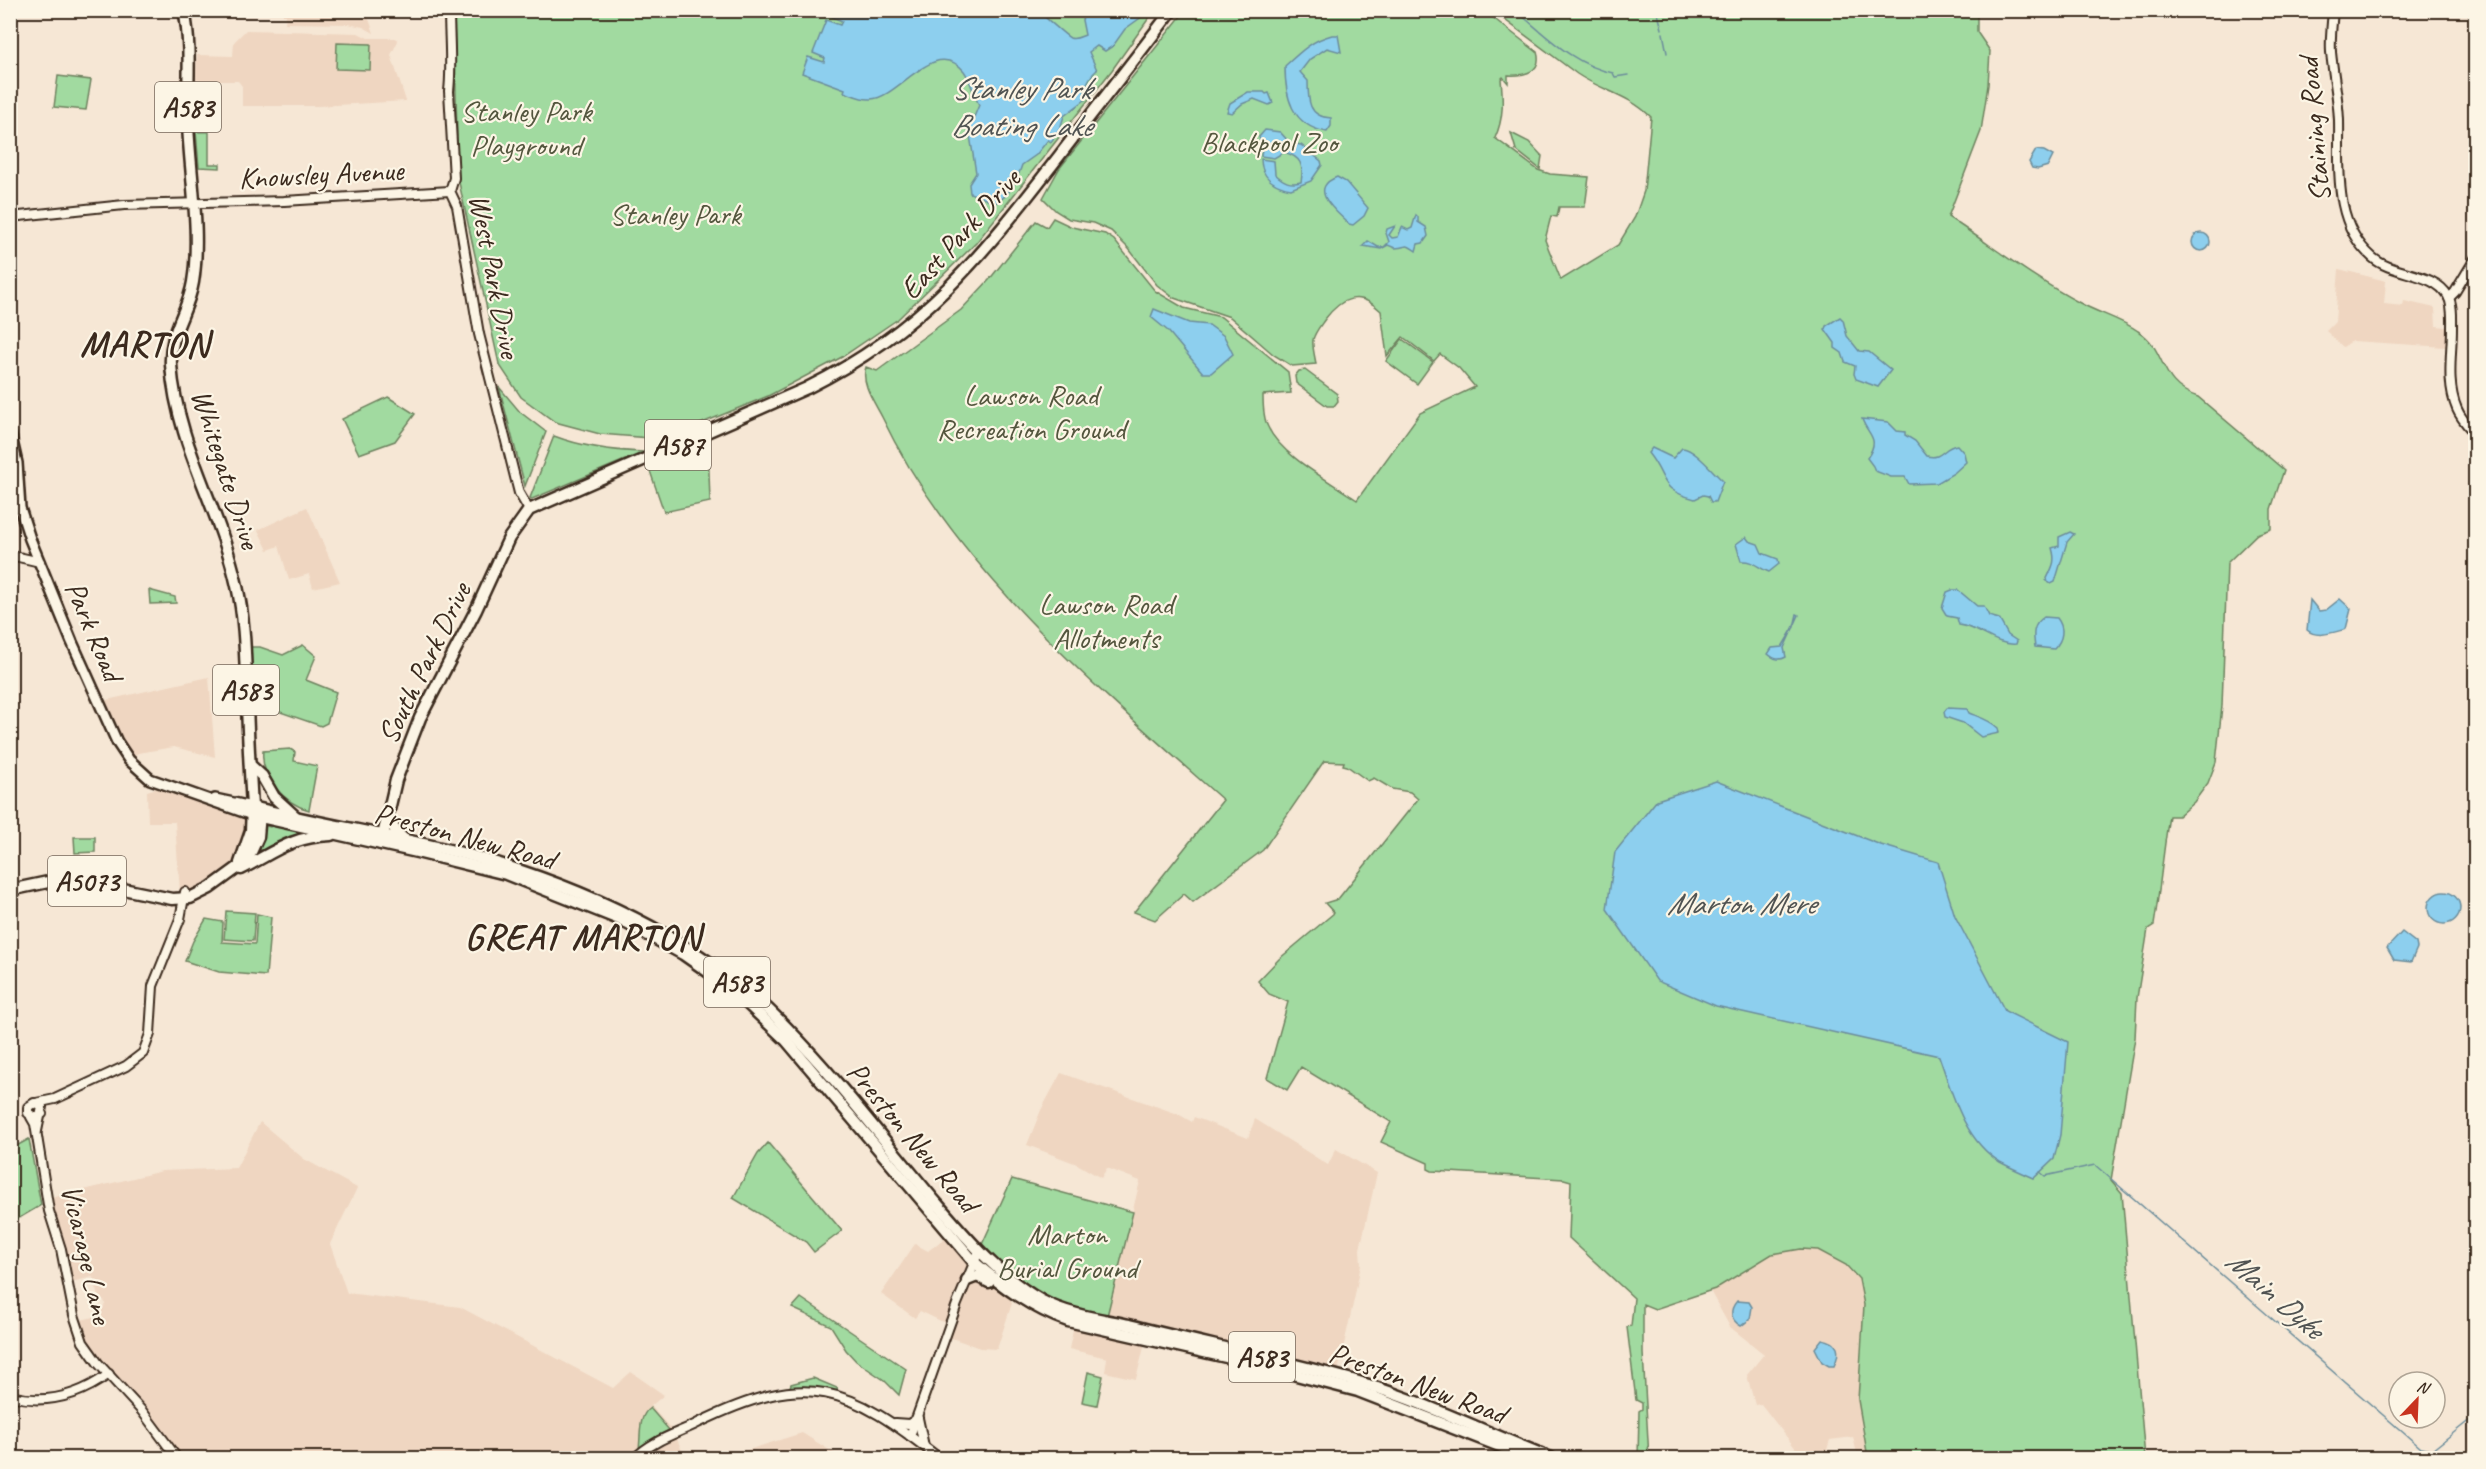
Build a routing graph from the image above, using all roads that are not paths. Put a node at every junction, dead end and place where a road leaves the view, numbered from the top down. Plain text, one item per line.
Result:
1 (184, 10) edge
2 (449, 10) edge
3 (1172, 10) edge
4 (2333, 10) edge
5 (450, 191) junction
6 (194, 203) junction
7 (10, 217) edge
8 (2475, 257) edge
9 (2449, 298) junction
10 (10, 432) edge
11 (2475, 435) edge
12 (529, 510) junction
13 (10, 555) edge
14 (40, 562) junction
15 (251, 766) junction
16 (256, 812) junction
17 (386, 815) junction
18 (297, 818) junction
19 (355, 830) junction
20 (334, 834) junction
21 (382, 841) junction
22 (406, 842) junction
23 (231, 873) junction
24 (10, 890) edge
25 (182, 896) junction
26 (55, 1099) junction
27 (36, 1103) junction
28 (42, 1113) junction
29 (31, 1117) junction
30 (36, 1135) junction
31 (977, 1256) junction
32 (967, 1280) junction
33 (1055, 1316) junction
34 (109, 1374) junction
35 (10, 1396) edge
36 (918, 1418) junction
37 (890, 1422) junction
38 (910, 1436) junction
39 (924, 1446) junction
40 (177, 1458) edge
41 (635, 1458) edge
42 (939, 1458) edge
43 (1532, 1458) edge
44 (1551, 1458) edge

1 - 6 main road, Whitegate Drive / A583
2 - 5 street, West Park Drive
3 - 12 main road, East Park Drive / A587
4 - 9 street, Staining Road
5 - 6 street, Knowsley Avenue
5 - 12 street, West Park Drive
6 - 7 street, Knowsley Avenue
6 - 15 main road, Whitegate Drive / A583
8 - 9 street
9 - 11 street
10 - 14 main road, Park Road
12 - 17 main road, South Park Drive
13 - 14 street
14 - 16 main road, Park Road
15 - 16 main road, Whitegate Drive / A583
15 - 18 main road
16 - 18 main road, Preston New Road / A583
16 - 20 main road, Preston New Road / A583
16 - 23 main road
17 - 19 main road
17 - 21 main road, South Park Drive
17 - 22 main road
18 - 19 main road, Preston New Road / A583
19 - 21 main road, Preston New Road / A583
20 - 21 main road, Preston New Road / A583
20 - 23 main road, Preston New Road
21 - 22 main road, Preston New Road / A583
21 - 31 main road, Preston New Road / A583
22 - 31 main road, Preston New Road / A583
23 - 25 main road
24 - 25 main road, A5073
25 - 26 street, Vicarage Lane
26 - 27 street, Vicarage Lane
26 - 28 street, Vicarage Lane
27 - 28 street
27 - 29 street
28 - 29 street
28 - 30 street, Vicarage Lane
29 - 30 street, Vicarage Lane
30 - 34 street, Vicarage Lane
31 - 32 street
31 - 33 main road, Preston New Road / A583
31 - 44 main road, Preston New Road / A583
32 - 33 main road, A583
32 - 36 street
33 - 43 main road, Preston New Road / A583
34 - 35 street
34 - 40 street, Vicarage Lane
36 - 37 street
36 - 38 street
36 - 39 street
37 - 38 street
37 - 41 street
38 - 39 street
39 - 42 street

